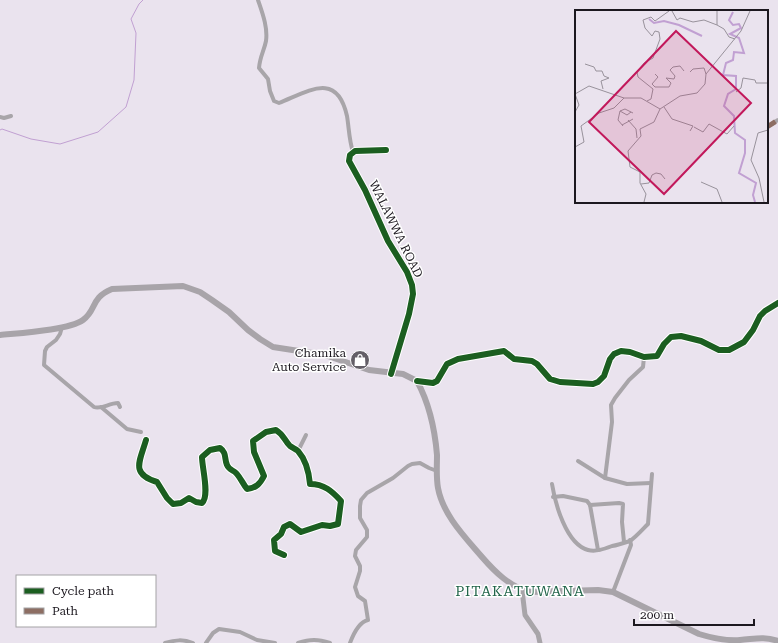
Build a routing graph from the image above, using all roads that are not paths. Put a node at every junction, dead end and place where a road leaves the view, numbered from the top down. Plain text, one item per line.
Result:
1 (258, 0) edge
2 (0, 116) edge
3 (11, 116) dead end
4 (778, 120) edge
5 (768, 126) edge
6 (386, 150) dead end
7 (353, 152) junction
8 (778, 303) edge
9 (62, 327) junction
10 (0, 335) edge
11 (644, 357) junction
12 (391, 374) junction
13 (417, 382) junction
14 (101, 407) junction
15 (120, 407) dead end
16 (141, 432) dead end
17 (306, 435) dead end
18 (146, 440) dead end
19 (298, 451) junction
20 (578, 461) dead end
21 (437, 471) junction
22 (652, 474) dead end
23 (605, 478) junction
24 (651, 483) junction
25 (552, 484) dead end
26 (554, 497) junction
27 (590, 505) junction
28 (630, 540) junction
29 (624, 542) junction
30 (598, 550) junction
31 (284, 555) dead end
32 (522, 590) junction
33 (613, 592) junction
34 (778, 641) edge
35 (165, 643) edge
36 (193, 643) edge
37 (206, 643) edge
38 (275, 643) edge
39 (298, 643) edge
40 (330, 643) edge
41 (350, 643) edge
42 (540, 643) edge

1 - 7 street
2 - 3 street
4 - 5 street
6 - 7 street
7 - 12 street, WALAWWA ROAD
8 - 11 street
9 - 10 main road
9 - 12 main road
9 - 14 street
11 - 13 street
11 - 23 street
12 - 13 main road
13 - 21 main road
14 - 15 street
14 - 16 street
17 - 19 street
18 - 19 street
19 - 31 street
20 - 23 street
21 - 32 main road
21 - 41 street
22 - 24 street
23 - 24 street
24 - 28 street
25 - 26 street
26 - 27 street
26 - 30 street
27 - 29 street
27 - 30 street
28 - 29 street
28 - 33 street
29 - 30 street
32 - 33 main road
32 - 42 street
33 - 34 main road
35 - 36 street
37 - 38 street
39 - 40 street

